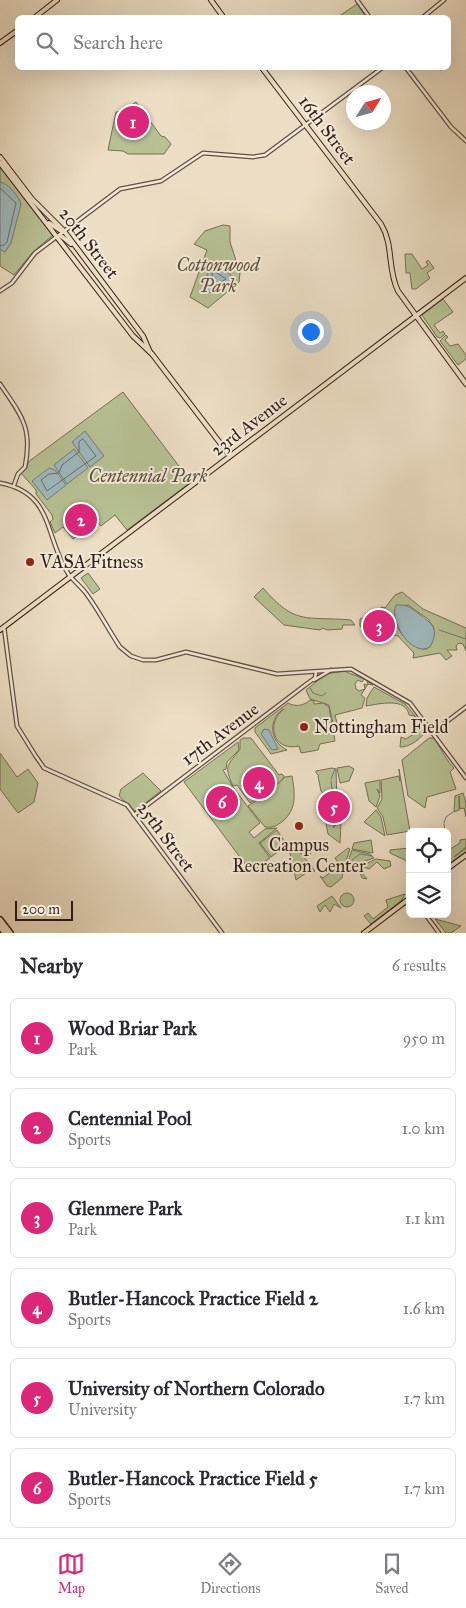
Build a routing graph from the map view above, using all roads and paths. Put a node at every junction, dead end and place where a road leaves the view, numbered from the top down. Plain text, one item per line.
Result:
1 (57, 0) edge
2 (211, 0) edge
3 (357, 0) edge
4 (444, 0) edge
5 (38, 15) edge
6 (222, 15) edge
7 (368, 15) edge
8 (426, 15) edge
9 (15, 32) edge
10 (0, 44) edge
11 (264, 70) edge
12 (379, 70) edge
13 (408, 70) edge
14 (306, 125) junction
15 (466, 141) edge
16 (0, 157) edge
17 (0, 163) edge
18 (61, 234) junction
19 (466, 278) edge
20 (0, 290) edge
21 (415, 316) junction
22 (150, 352) junction
23 (0, 384) edge
24 (466, 384) edge
25 (230, 456) junction
26 (0, 483) edge
27 (14, 485) junction
28 (70, 577) junction
29 (2, 628) edge
30 (335, 669) junction
31 (316, 671) junction
32 (308, 672) junction
33 (308, 683) junction
34 (466, 707) edge
35 (433, 732) junction
36 (466, 778) edge
37 (134, 815) junction
38 (466, 855) edge
39 (451, 866) edge
40 (406, 901) edge
41 (429, 918) edge
42 (0, 920) edge
43 (0, 926) edge
44 (5, 933) edge
45 (10, 933) edge
46 (222, 933) edge
47 (364, 933) edge
48 (440, 933) edge

1 - 5 main road
2 - 6 main road
3 - 7 street
4 - 8 street
9 - 10 main road
11 - 14 main road, 16th Street
12 - 14 street
13 - 15 street
14 - 18 street
14 - 21 main road, 16th Street
16 - 18 main road, 20th Street
17 - 18 main road, 20th Street
18 - 20 street
18 - 22 main road, 20th Street
18 - 22 main road, 20th Street
19 - 21 main road, 23rd Avenue
21 - 24 main road, 16th Street
21 - 25 main road, 23rd Avenue
22 - 25 main road, 20th Street
23 - 27 street
25 - 28 main road, 23rd Avenue
26 - 27 street
27 - 28 street
28 - 29 main road, 23rd Avenue
28 - 32 street
29 - 37 street, 25th Street
30 - 31 street
30 - 33 street
30 - 35 street
31 - 32 street
31 - 33 street, 17th Avenue
32 - 33 street
33 - 37 street, 17th Avenue
34 - 35 street
35 - 36 street
37 - 46 street, 25th Street
38 - 39 main road
40 - 47 main road
41 - 48 street
42 - 45 highway
43 - 44 highway

